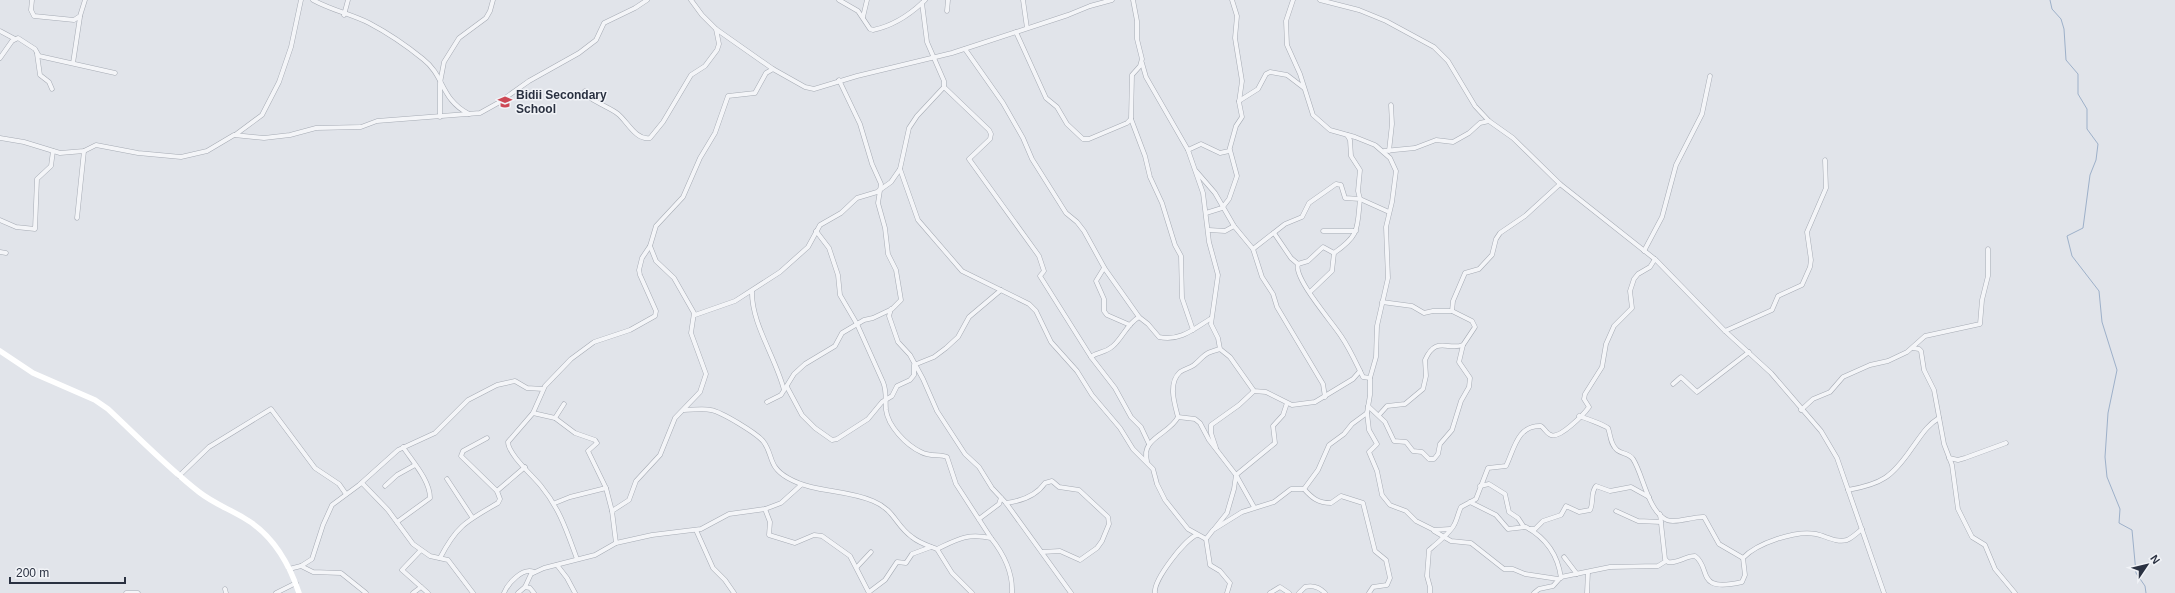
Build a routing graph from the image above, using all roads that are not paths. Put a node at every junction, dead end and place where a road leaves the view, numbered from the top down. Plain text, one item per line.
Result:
1 (32, 0) edge
2 (85, 0) edge
3 (301, 0) edge
4 (313, 0) edge
5 (348, 0) edge
6 (493, 0) edge
7 (647, 0) edge
8 (691, 0) edge
9 (839, 0) edge
10 (867, 0) edge
11 (948, 0) edge
12 (1023, 0) edge
13 (1112, 0) edge
14 (1133, 0) edge
15 (1232, 0) edge
16 (1293, 0) edge
17 (1320, 0) edge
18 (924, 2) edge
19 (947, 12) dead end
20 (344, 15) junction
21 (80, 17) junction
22 (863, 17) junction
23 (1027, 28) junction
24 (716, 29) junction
25 (0, 31) edge
26 (1016, 32) junction
27 (15, 39) junction
28 (965, 49) junction
29 (37, 54) junction
30 (0, 58) edge
31 (933, 58) junction
32 (73, 63) junction
33 (1142, 63) junction
34 (773, 69) junction
35 (114, 73) dead end
36 (1710, 76) dead end
37 (839, 80) junction
38 (440, 83) junction
39 (944, 87) junction
40 (52, 88) dead end
41 (1304, 88) junction
42 (585, 91) dead end
43 (1239, 101) junction
44 (1391, 105) dead end
45 (470, 115) junction
46 (440, 117) junction
47 (1131, 119) junction
48 (1489, 121) junction
49 (234, 135) junction
50 (1347, 135) junction
51 (0, 138) edge
52 (1188, 150) junction
53 (1230, 150) junction
54 (53, 151) junction
55 (84, 151) junction
56 (1386, 151) junction
57 (1825, 160) dead end
58 (1194, 168) junction
59 (900, 169) junction
60 (1560, 184) junction
61 (881, 189) junction
62 (1360, 200) junction
63 (1222, 208) junction
64 (1389, 212) junction
65 (1206, 213) junction
66 (76, 218) dead end
67 (0, 220) edge
68 (1234, 226) junction
69 (1209, 230) junction
70 (816, 231) junction
71 (1323, 231) dead end
72 (1356, 231) junction
73 (1274, 233) junction
74 (650, 246) junction
75 (1253, 249) junction
76 (1988, 249) dead end
77 (1644, 251) junction
78 (0, 252) edge
79 (6, 253) dead end
80 (1334, 253) junction
81 (1655, 259) junction
82 (1298, 264) junction
83 (1104, 268) junction
84 (1001, 290) junction
85 (752, 291) junction
86 (1310, 292) junction
87 (1382, 302) junction
88 (892, 309) junction
89 (1452, 311) junction
90 (695, 315) junction
91 (1139, 317) junction
92 (1210, 319) junction
93 (857, 324) junction
94 (1130, 325) junction
95 (1193, 330) junction
96 (1725, 331) junction
97 (1463, 345) junction
98 (1913, 348) junction
99 (1220, 350) junction
100 (0, 351) edge
101 (1749, 352) junction
102 (1091, 356) junction
103 (914, 365) junction
104 (1360, 371) junction
105 (1370, 378) junction
106 (1673, 384) dead end
107 (786, 388) junction
108 (543, 389) junction
109 (1254, 391) junction
110 (1325, 397) junction
111 (886, 399) junction
112 (767, 402) dead end
113 (1287, 403) junction
114 (564, 404) dead end
115 (1368, 406) junction
116 (684, 410) junction
117 (1801, 410) junction
118 (533, 413) junction
119 (1367, 413) junction
120 (1379, 414) junction
121 (1579, 416) junction
122 (1178, 417) junction
123 (555, 418) junction
124 (1939, 418) junction
125 (487, 438) dead end
126 (2006, 443) dead end
127 (1149, 444) junction
128 (403, 447) junction
129 (1218, 452) junction
130 (1949, 458) junction
131 (1147, 462) junction
132 (415, 466) junction
133 (525, 468) junction
134 (1236, 475) junction
135 (179, 476) junction
136 (446, 479) dead end
137 (362, 483) junction
138 (801, 484) junction
139 (385, 486) dead end
140 (1480, 486) junction
141 (606, 488) junction
142 (1304, 488) junction
143 (1848, 490) junction
144 (497, 491) junction
145 (346, 494) junction
146 (1650, 497) junction
147 (1001, 498) junction
148 (1470, 502) junction
149 (555, 503) junction
150 (1006, 503) junction
151 (1254, 507) junction
152 (765, 509) junction
153 (612, 511) junction
154 (1616, 511) dead end
155 (1660, 514) junction
156 (472, 517) junction
157 (979, 519) junction
158 (397, 522) junction
159 (1661, 522) junction
160 (1524, 527) junction
161 (1452, 528) junction
162 (1530, 529) junction
163 (1862, 529) junction
164 (696, 530) junction
165 (1213, 530) junction
166 (1434, 530) junction
167 (1197, 535) junction
168 (1444, 537) junction
169 (990, 538) junction
170 (1206, 539) junction
171 (616, 543) junction
172 (931, 547) junction
173 (937, 549) junction
174 (420, 551) junction
175 (871, 552) dead end
176 (1042, 552) junction
177 (1564, 557) dead end
178 (440, 558) junction
179 (1743, 558) junction
180 (577, 560) junction
181 (1666, 561) junction
182 (557, 565) junction
183 (301, 566) junction
184 (856, 567) junction
185 (289, 569) junction
186 (534, 572) junction
187 (1588, 572) junction
188 (1577, 574) junction
189 (1560, 578) junction
190 (296, 583) junction
191 (421, 587) junction
192 (525, 587) junction
193 (1709, 587) dead end
194 (1719, 591) dead end
195 (126, 593) edge
196 (138, 593) edge
197 (276, 593) edge
198 (299, 593) edge
199 (366, 593) edge
200 (413, 593) edge
201 (428, 593) edge
202 (473, 593) edge
203 (504, 593) edge
204 (518, 593) edge
205 (534, 593) edge
206 (575, 593) edge
207 (734, 593) edge
208 (869, 593) edge
209 (972, 593) edge
210 (1012, 593) edge
211 (1071, 593) edge
212 (1155, 593) edge
213 (1227, 593) edge
214 (1270, 593) edge
215 (1288, 593) edge
216 (1298, 593) edge
217 (1325, 593) edge
218 (1369, 593) edge
219 (1430, 593) edge
220 (1534, 593) edge
221 (1587, 593) edge
222 (1884, 593) edge
223 (2015, 593) edge

1 - 21 street
2 - 21 street
3 - 49 street
4 - 20 street
5 - 20 street
6 - 38 street
7 - 45 street
8 - 24 street
9 - 22 street
10 - 22 street
11 - 19 street
12 - 23 street
13 - 23 street
14 - 33 street
15 - 43 street
16 - 41 street
17 - 48 street
18 - 22 street
18 - 31 street
20 - 38 street
21 - 32 street
23 - 26 street
24 - 34 street
24 - 42 street
25 - 27 street
26 - 28 street
26 - 47 street
27 - 29 street
27 - 30 street
28 - 31 street
28 - 83 street
29 - 32 street
29 - 40 street
31 - 37 street
31 - 39 street
32 - 35 street
33 - 47 street
33 - 52 street
34 - 37 street
34 - 74 street
36 - 77 street
37 - 61 street
38 - 45 street
38 - 46 street
39 - 59 street
39 - 102 street
41 - 43 street
41 - 50 street
43 - 53 street
44 - 56 street
45 - 46 street
46 - 49 street
47 - 95 street
48 - 56 street
48 - 60 street
49 - 55 street
50 - 56 street
50 - 62 street
51 - 54 street
52 - 53 street
52 - 58 street
53 - 63 street
54 - 55 street
54 - 67 street
55 - 66 street
56 - 64 street
57 - 96 street
58 - 63 street
58 - 65 street
59 - 61 street
59 - 84 street
60 - 77 street
60 - 89 street
61 - 70 street
61 - 88 street
62 - 64 street
62 - 72 street
62 - 73 street
63 - 65 street
63 - 68 street
64 - 87 street
65 - 69 street
68 - 69 street
68 - 75 street
69 - 92 street
70 - 85 street
70 - 93 street
71 - 72 street
72 - 80 street
73 - 75 street
73 - 82 street
74 - 90 street
74 - 108 street
75 - 110 street
76 - 98 street
77 - 81 street
78 - 79 street
80 - 82 street
80 - 86 street
81 - 96 street
81 - 121 street
82 - 86 street
83 - 91 street
83 - 94 street
84 - 103 street
84 - 131 street
85 - 90 street
85 - 107 street
86 - 104 street
87 - 89 street
87 - 105 street
88 - 93 street
88 - 103 street
89 - 97 street
90 - 116 street
91 - 94 street
91 - 95 street
92 - 95 street
92 - 99 street
93 - 107 street
93 - 111 street
94 - 102 street
96 - 101 street
97 - 120 street
97 - 120 street
98 - 117 street
98 - 124 street
99 - 109 street
99 - 122 street
100 - 135 main road
101 - 106 street
101 - 117 street
102 - 127 street
103 - 111 street
103 - 147 street
104 - 105 street
104 - 110 street
105 - 115 street
107 - 111 street
107 - 112 street
108 - 118 street
108 - 128 street
109 - 113 street
109 - 129 street
110 - 113 street
111 - 157 street
113 - 134 street
114 - 123 street
115 - 119 street
115 - 120 street
116 - 138 street
116 - 153 street
117 - 143 street
118 - 123 street
118 - 133 street
119 - 142 street
119 - 166 street
121 - 140 street
121 - 146 street
122 - 127 street
122 - 129 street
123 - 141 street
124 - 130 street
124 - 143 street
125 - 144 street
126 - 130 street
127 - 131 street
128 - 132 street
128 - 137 street
129 - 134 street
130 - 223 street
131 - 167 street
132 - 139 street
132 - 158 street
133 - 144 street
133 - 149 street
134 - 151 street
134 - 165 street
135 - 145 street
135 - 185 main road
136 - 156 street
137 - 145 street
137 - 158 street
138 - 152 street
138 - 172 street
140 - 148 street
140 - 160 street
141 - 149 street
141 - 153 street
142 - 151 street
142 - 218 street
143 - 163 street
144 - 156 street
145 - 183 street
146 - 155 street
146 - 162 street
147 - 150 street
147 - 157 street
148 - 160 street
148 - 161 street
149 - 180 street
150 - 176 street
150 - 176 street
151 - 165 street
152 - 164 street
152 - 184 street
153 - 171 street
154 - 159 street
155 - 159 street
155 - 179 street
156 - 178 street
157 - 169 street
158 - 174 street
159 - 181 street
160 - 162 street
161 - 166 street
161 - 168 street
162 - 189 street
163 - 179 street
163 - 222 street
164 - 171 street
164 - 207 street
165 - 170 street
166 - 168 street
167 - 170 street
167 - 212 street
168 - 189 street
168 - 219 street
169 - 173 street
169 - 210 street
170 - 213 street
171 - 180 street
172 - 173 street
172 - 208 street
173 - 209 street
174 - 178 street
174 - 191 street
175 - 184 street
176 - 211 street
177 - 188 street
178 - 202 street
179 - 194 street
180 - 182 street
181 - 187 street
181 - 193 street
182 - 186 street
182 - 206 street
183 - 185 street
183 - 199 street
184 - 208 street
185 - 190 main road
186 - 192 street
186 - 203 street
187 - 188 street
187 - 221 street
188 - 189 street
189 - 220 street
190 - 197 street
190 - 198 main road
191 - 200 street
191 - 201 street
192 - 204 street
192 - 205 street
195 - 196 street
214 - 215 street
216 - 217 street

